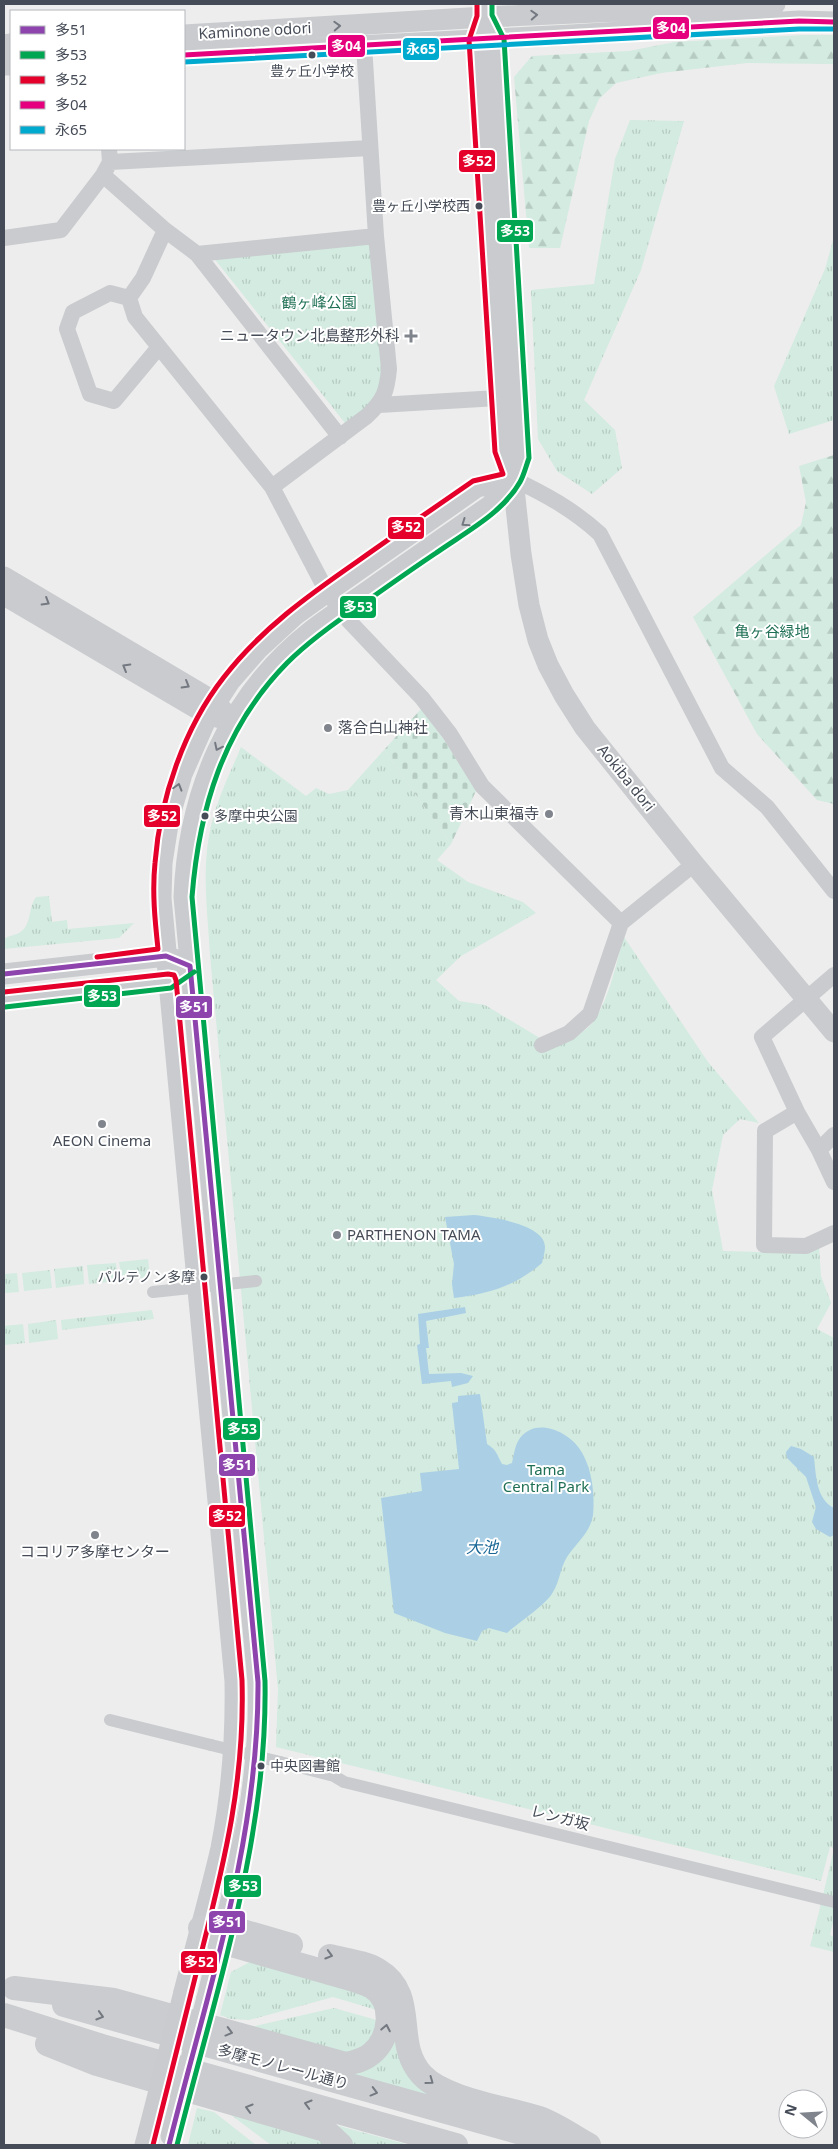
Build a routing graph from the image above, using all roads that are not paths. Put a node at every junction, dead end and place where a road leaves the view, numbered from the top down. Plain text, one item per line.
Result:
1 (775, 4) edge
2 (485, 10) edge
3 (834, 22) edge
4 (185, 35) edge
5 (497, 39) junction
6 (476, 40) junction
7 (364, 45) junction
8 (185, 55) edge
9 (370, 148) junction
10 (107, 162) edge
11 (165, 230) junction
12 (376, 236) junction
13 (4, 238) edge
14 (197, 254) junction
15 (491, 280) junction
16 (512, 280) junction
17 (129, 298) junction
18 (159, 347) junction
19 (498, 398) junction
20 (379, 405) junction
21 (340, 437) junction
22 (513, 478) junction
23 (272, 486) junction
24 (4, 577) edge
25 (327, 592) junction
26 (4, 595) edge
27 (341, 610) junction
28 (212, 709) junction
29 (231, 721) junction
30 (694, 864) junction
31 (834, 891) edge
32 (621, 923) junction
33 (166, 956) junction
34 (190, 966) junction
35 (4, 974) edge
36 (834, 975) edge
37 (168, 981) junction
38 (806, 999) junction
39 (4, 1000) edge
40 (834, 1032) edge
41 (542, 1045) dead end
42 (797, 1112) junction
43 (834, 1136) edge
44 (819, 1150) junction
45 (834, 1182) edge
46 (834, 1233) edge
47 (256, 1281) dead end
48 (153, 1292) dead end
49 (110, 1720) dead end
50 (834, 1902) edge
51 (200, 1928) junction
52 (223, 1934) junction
53 (9, 1986) edge
54 (4, 2015) edge
55 (147, 2138) edge
56 (170, 2141) edge
57 (341, 2145) edge
58 (456, 2145) edge
59 (564, 2145) edge
60 (589, 2145) edge

2 -> 1 street, Kaminone odori
4 -> 2 street, Kaminone odori
2 - 5 street, Aokiba dori
2 - 6 street
3 - 5 street, Kaminone odori
5 - 6 street, Kaminone odori
5 - 16 street, Aokiba dori
6 - 7 street, Kaminone odori
6 - 15 street, Aokiba dori
7 - 8 street, Kaminone odori
7 - 9 street
9 - 10 street
9 - 12 street
10 - 11 street
10 - 13 street
11 - 14 street
11 - 17 street
12 - 14 street
12 - 20 street
14 - 21 street
15 - 16 street
15 - 19 street, Aokiba dori
16 - 22 street, Aokiba dori
17 - 18 street
17 - 18 street
18 - 23 street
19 - 20 street
19 - 22 street, Aokiba dori
20 - 21 street
21 - 23 street
22 - 25 street
22 -> 27 street
22 - 30 street, Aokiba dori
22 - 31 street
23 - 25 street
24 -> 28 street
25 - 27 street
25 - 28 street
28 -> 26 street
27 - 29 street
27 - 32 street
28 - 29 street
33 -> 28 street
29 -> 34 street
30 - 32 street
30 - 38 street, Aokiba dori
32 - 41 street
33 - 34 street
33 - 35 street
33 - 37 street
34 - 37 street
34 - 52 street
36 - 38 street
37 - 39 street
37 - 51 street
38 - 40 street, Aokiba dori
38 - 42 street
42 - 44 street
42 - 46 street
43 - 44 street
44 - 45 street
47 - 48 street, bridge
49 - 50 street, レンガ坂, bridge
51 - 52 main road
51 - 55 street, bridge
53 -> 52 main road
52 - 56 street, bridge
52 -> 60 main road
53 -> 59 main road, 多摩モノレール通り
57 -> 54 main road
58 -> 54 main road, 多摩モノレール通り

